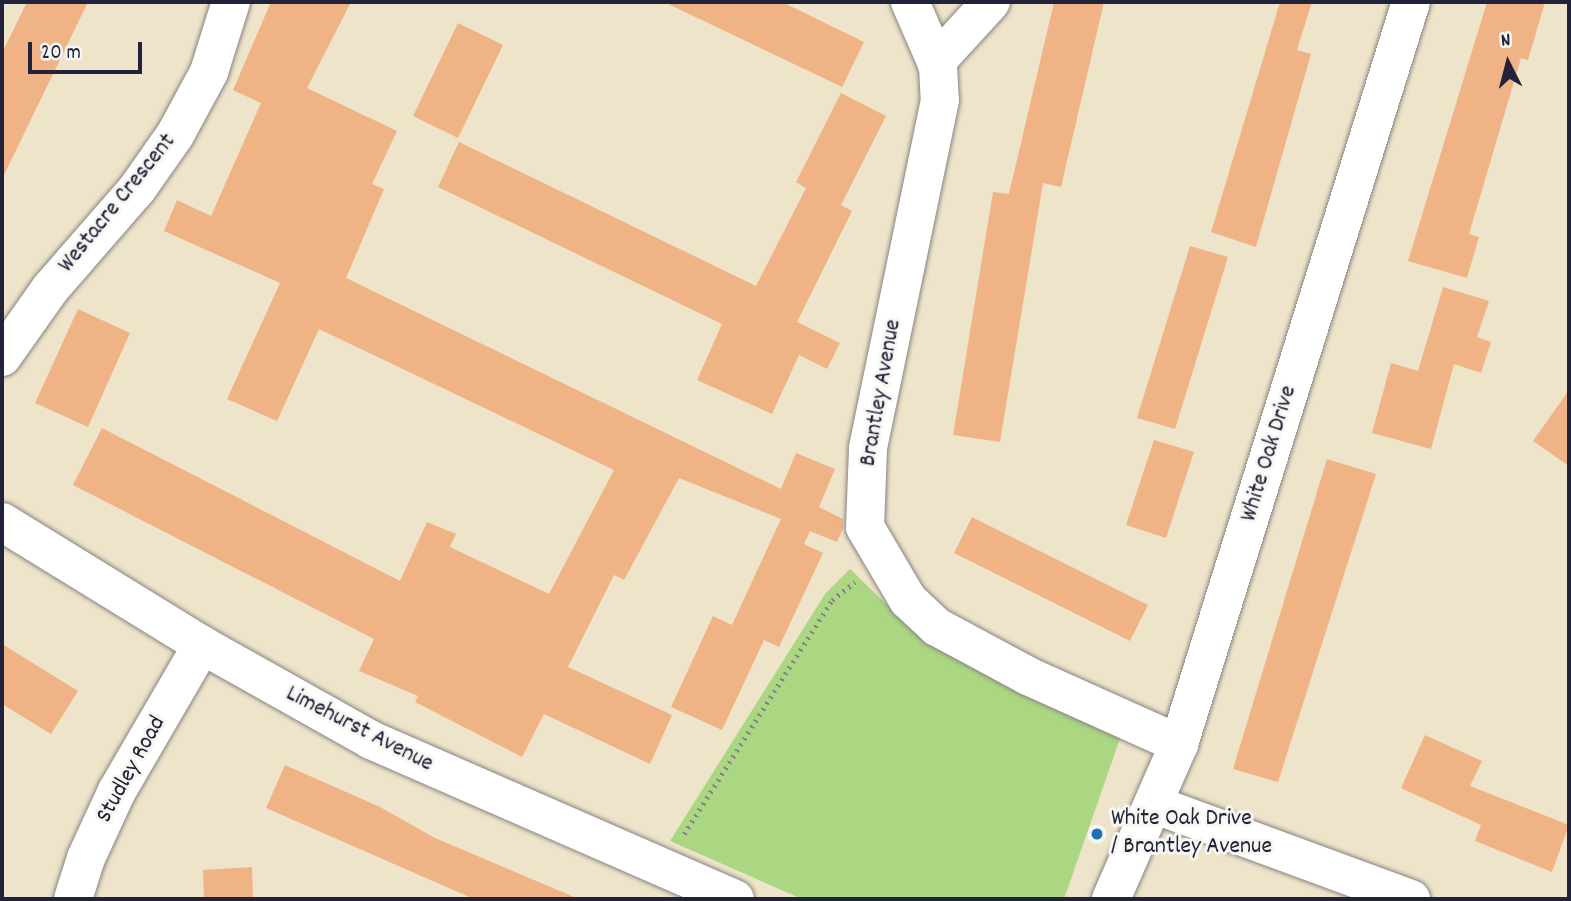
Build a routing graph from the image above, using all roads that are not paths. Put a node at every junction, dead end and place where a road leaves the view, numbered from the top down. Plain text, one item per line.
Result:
1 (231, 2) edge
2 (910, 2) edge
3 (991, 2) edge
4 (1411, 2) edge
5 (936, 62) junction
6 (2, 357) edge
7 (2, 522) edge
8 (202, 645) junction
9 (1179, 744) junction
10 (1153, 804) junction
11 (73, 899) edge
12 (733, 899) edge
13 (1111, 899) edge
14 (1411, 899) edge

1 - 6 street, Westacre Crescent
2 - 5 street, Brantley Avenue
3 - 5 street
4 - 9 street, White Oak Drive
5 - 9 street, Brantley Avenue
7 - 8 street, Limehurst Avenue
8 - 11 street, Studley Road
8 - 12 street, Limehurst Avenue
9 - 10 street, White Oak Drive
10 - 13 street, White Oak Drive
10 - 14 street

